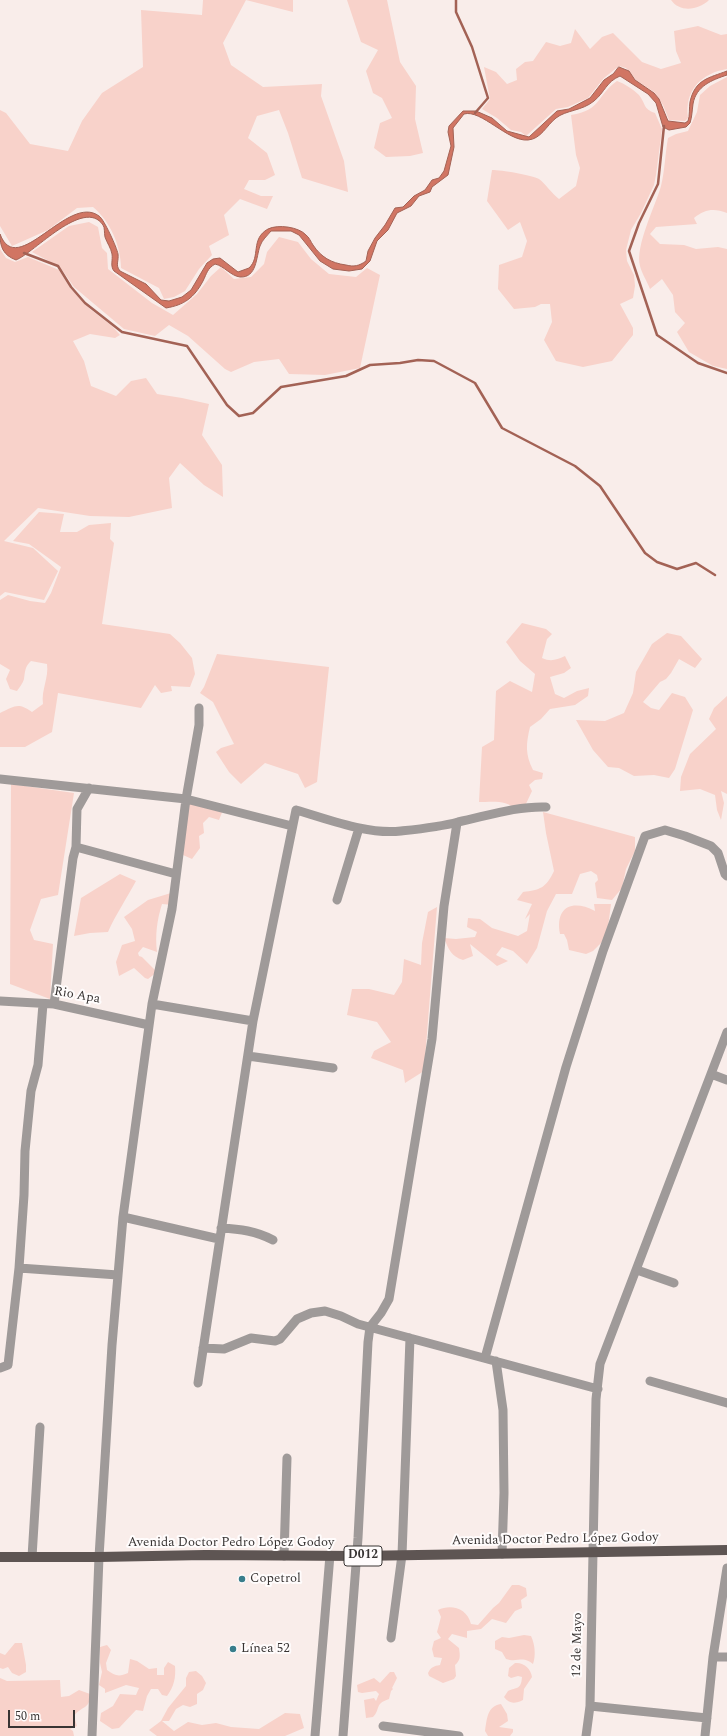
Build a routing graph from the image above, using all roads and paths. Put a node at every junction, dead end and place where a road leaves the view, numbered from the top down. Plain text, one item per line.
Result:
1 (199, 708) dead end
2 (0, 779) edge
3 (90, 788) junction
4 (186, 799) junction
5 (546, 807) dead end
6 (457, 823) junction
7 (292, 826) junction
8 (359, 828) junction
9 (76, 847) junction
10 (176, 874) junction
11 (727, 876) edge
12 (337, 900) dead end
13 (0, 1001) edge
14 (43, 1004) junction
15 (54, 1004) junction
16 (152, 1004) junction
17 (253, 1021) junction
18 (149, 1025) junction
19 (727, 1032) edge
20 (248, 1056) junction
21 (333, 1068) dead end
22 (712, 1074) junction
23 (727, 1080) edge
24 (122, 1217) junction
25 (221, 1228) junction
26 (219, 1240) junction
27 (273, 1240) dead end
28 (19, 1268) junction
29 (637, 1270) junction
30 (118, 1275) junction
31 (674, 1282) dead end
32 (370, 1327) junction
33 (410, 1338) junction
34 (203, 1348) junction
35 (484, 1358) junction
36 (496, 1361) junction
37 (0, 1368) edge
38 (650, 1381) dead end
39 (198, 1383) dead end
40 (598, 1389) junction
41 (727, 1403) edge
42 (40, 1427) dead end
43 (287, 1458) dead end
44 (727, 1550) edge
45 (593, 1553) junction
46 (502, 1554) junction
47 (330, 1555) junction
48 (402, 1555) junction
49 (284, 1556) junction
50 (357, 1556) junction
51 (0, 1557) edge
52 (32, 1557) junction
53 (99, 1557) junction
54 (727, 1568) edge
55 (391, 1638) dead end
56 (713, 1657) junction
57 (727, 1657) edge
58 (590, 1706) junction
59 (706, 1718) junction
60 (383, 1726) dead end
61 (92, 1736) edge
62 (315, 1736) edge
63 (343, 1736) edge
64 (459, 1736) edge
65 (586, 1736) edge
66 (704, 1736) edge

1 - 4 street
2 - 3 street
3 - 4 street
3 - 9 street
4 - 7 street
4 - 10 street
5 - 6 street
6 - 8 street
6 - 32 street
7 - 8 street
7 - 17 street
8 - 12 street
9 - 10 street
9 - 15 street
10 - 16 street
11 - 35 street
13 - 14 street, Rio Apa
14 - 15 street, Rio Apa
14 - 28 street
15 - 18 street, Rio Apa
16 - 17 street
16 - 18 street
17 - 20 street
18 - 24 street
19 - 22 street, 12 de Mayo
20 - 21 street
20 - 25 street
22 - 23 street
22 - 29 street, 12 de Mayo
24 - 26 street
24 - 30 street
25 - 26 street
25 - 27 street
26 - 34 street
28 - 30 street
28 - 37 street
29 - 31 street
29 - 40 street, 12 de Mayo
30 - 53 street
32 - 33 street
32 - 34 street
32 - 50 street
33 - 35 street
33 - 48 street
34 - 39 street
35 - 36 street
36 - 40 street
36 - 46 street
38 - 41 street
40 - 45 street, 12 de Mayo
42 - 52 street
43 - 49 street
44 - 45 main road, Avenida Doctor Pedro López Godoy / D012
45 - 46 main road, Avenida Doctor Pedro López Godoy / D012
45 - 58 street, 12 de Mayo
46 - 48 main road, Avenida Doctor Pedro López Godoy / D012
47 - 49 main road, Avenida Doctor Pedro López Godoy / D012
47 - 50 main road, Avenida Doctor Pedro López Godoy / D012
47 - 62 street
48 - 50 main road, Avenida Doctor Pedro López Godoy / D012
48 - 55 street
49 - 53 main road, Avenida Doctor Pedro López Godoy / D012
50 - 63 street
51 - 52 main road, Avenida Doctor Pedro López Godoy / D012
52 - 53 main road, Avenida Doctor Pedro López Godoy / D012
53 - 61 street
54 - 56 street
56 - 57 street
56 - 59 street
58 - 59 street
58 - 65 street, 12 de Mayo
59 - 66 street
60 - 64 street

